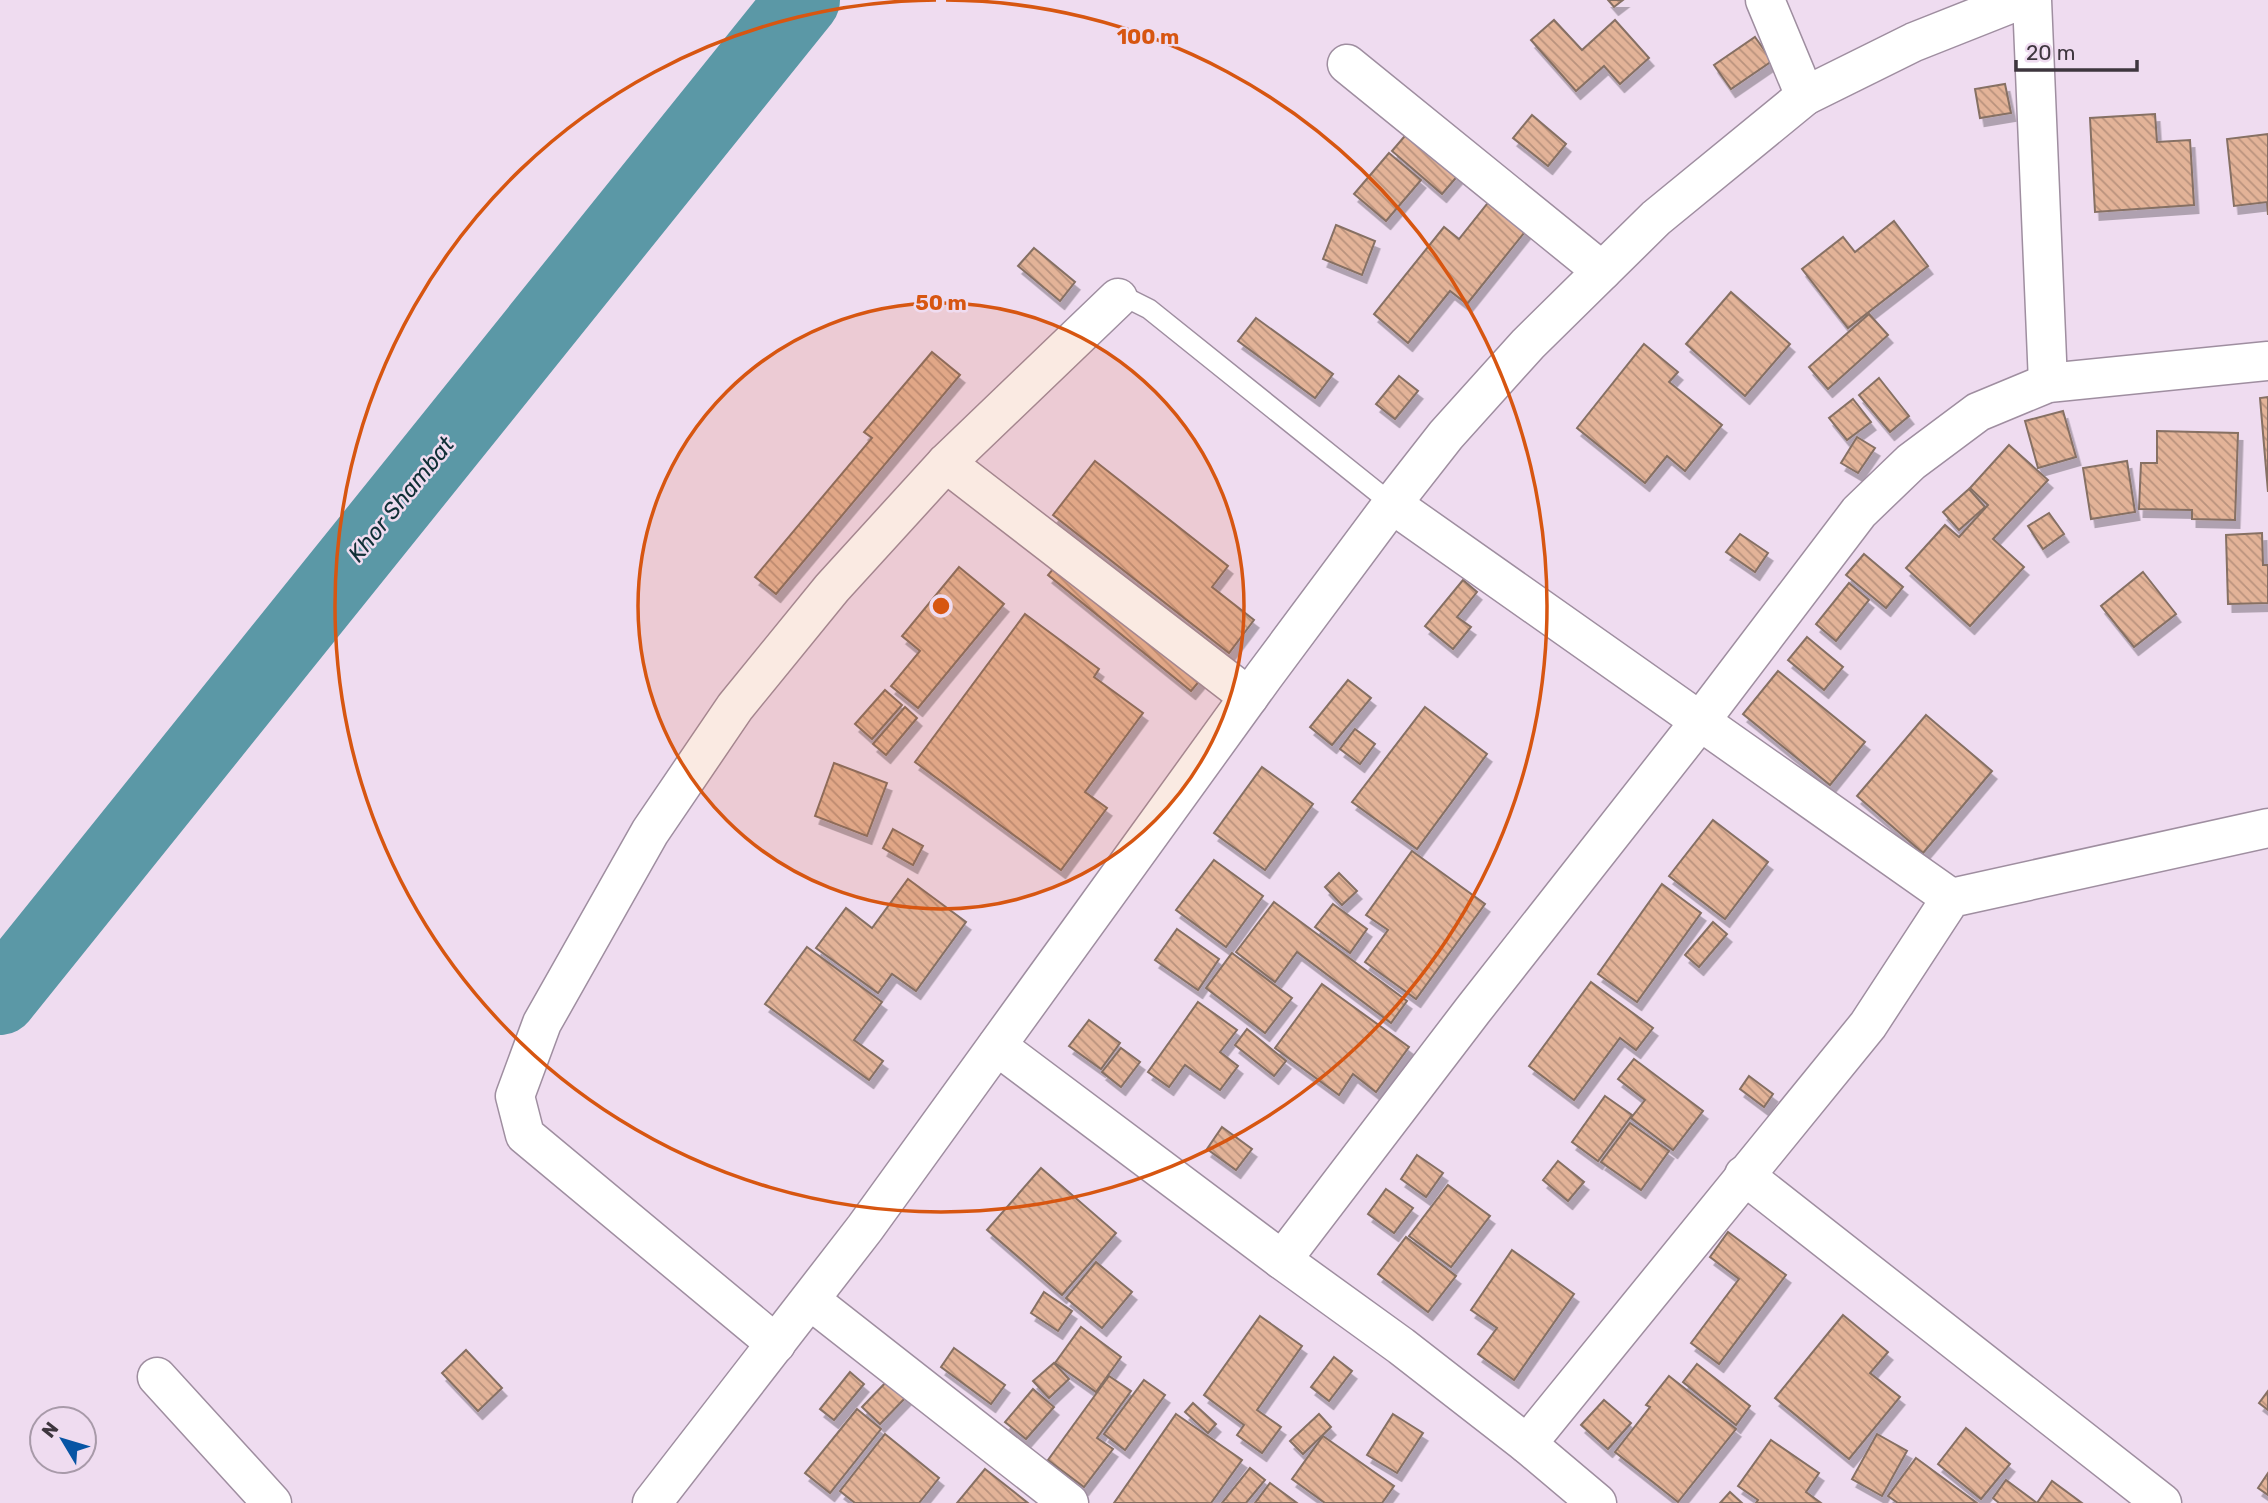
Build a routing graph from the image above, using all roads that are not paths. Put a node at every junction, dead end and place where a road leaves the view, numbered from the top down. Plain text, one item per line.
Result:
1 (1765, 0) edge
2 (2020, 0) edge
3 (2032, 0) edge
4 (1347, 64) dead end
5 (1805, 96) junction
6 (1602, 271) junction
7 (1118, 298) joint
8 (2268, 361) edge
9 (2048, 383) junction
10 (946, 463) junction
11 (1392, 504) junction
12 (1249, 696) junction
13 (1701, 720) junction
14 (2268, 828) edge
15 (1951, 898) junction
16 (997, 1046) junction
17 (1744, 1175) junction
18 (1282, 1260) junction
19 (810, 1300) junction
20 (776, 1344) junction
21 (157, 1377) dead end
22 (1527, 1444) junction
23 (272, 1503) edge
24 (652, 1503) edge
25 (1069, 1503) edge
26 (1597, 1503) edge
27 (2162, 1503) edge

1 - 5 street
2 - 5 street
3 - 9 street
4 - 6 street
5 - 6 street
6 - 11 street
7 - 10 street
7 - 11 lane
8 - 9 street
9 - 13 street
10 - 12 street
10 - 20 street
11 - 12 street
11 - 13 street
12 - 16 street
13 - 15 street
13 - 18 street
14 - 15 street
15 - 17 street
16 - 18 street
16 - 19 street
17 - 22 street
17 - 27 street
18 - 22 street
19 - 20 street
19 - 25 street
20 - 24 street
21 - 23 street
22 - 26 street

